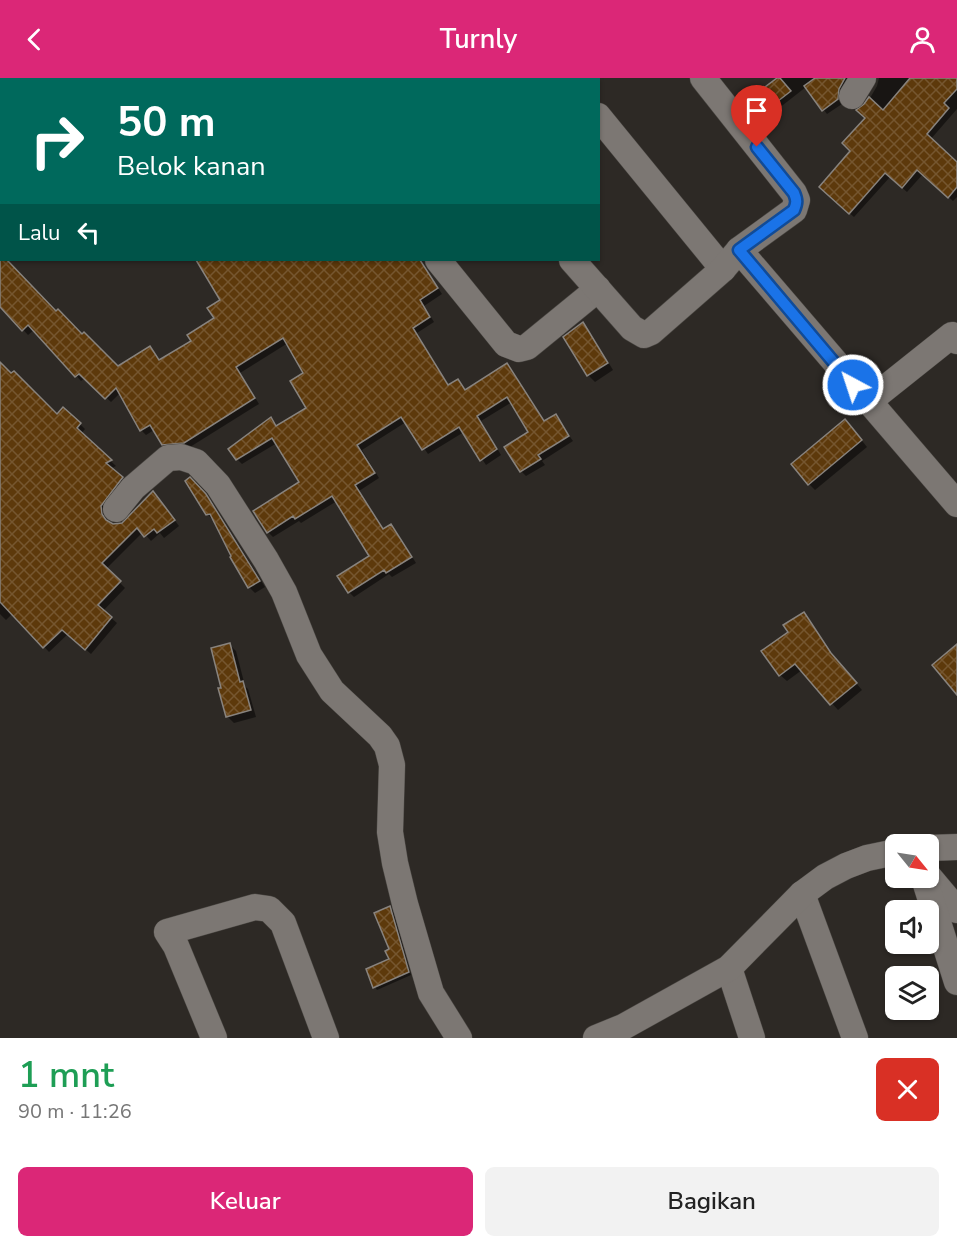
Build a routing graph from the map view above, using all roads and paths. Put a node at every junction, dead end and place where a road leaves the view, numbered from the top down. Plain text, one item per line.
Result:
1 (703, 78) edge
2 (600, 118) edge
3 (731, 259) junction
4 (439, 261) edge
5 (573, 261) edge
6 (598, 289) junction
7 (955, 335) edge
8 (867, 402) junction
9 (957, 504) edge
10 (116, 509) dead end
11 (957, 847) edge
12 (939, 848) edge
13 (885, 854) edge
14 (927, 888) edge
15 (938, 888) edge
16 (802, 894) junction
17 (957, 910) edge
18 (729, 968) junction
19 (957, 982) edge
20 (625, 1032) edge
21 (214, 1038) edge
22 (326, 1038) edge
23 (459, 1038) edge
24 (596, 1038) edge
25 (752, 1038) edge
26 (855, 1038) edge

1 - 3 street
2 - 3 street
3 - 6 street
3 - 8 street
4 - 6 street
5 - 6 street
7 - 8 street
8 - 9 street
10 - 23 street
11 - 12 street
13 - 16 street
14 - 19 street
15 - 17 street
16 - 18 street
16 - 26 street
18 - 20 street
18 - 25 street
20 - 24 street
21 - 22 street

